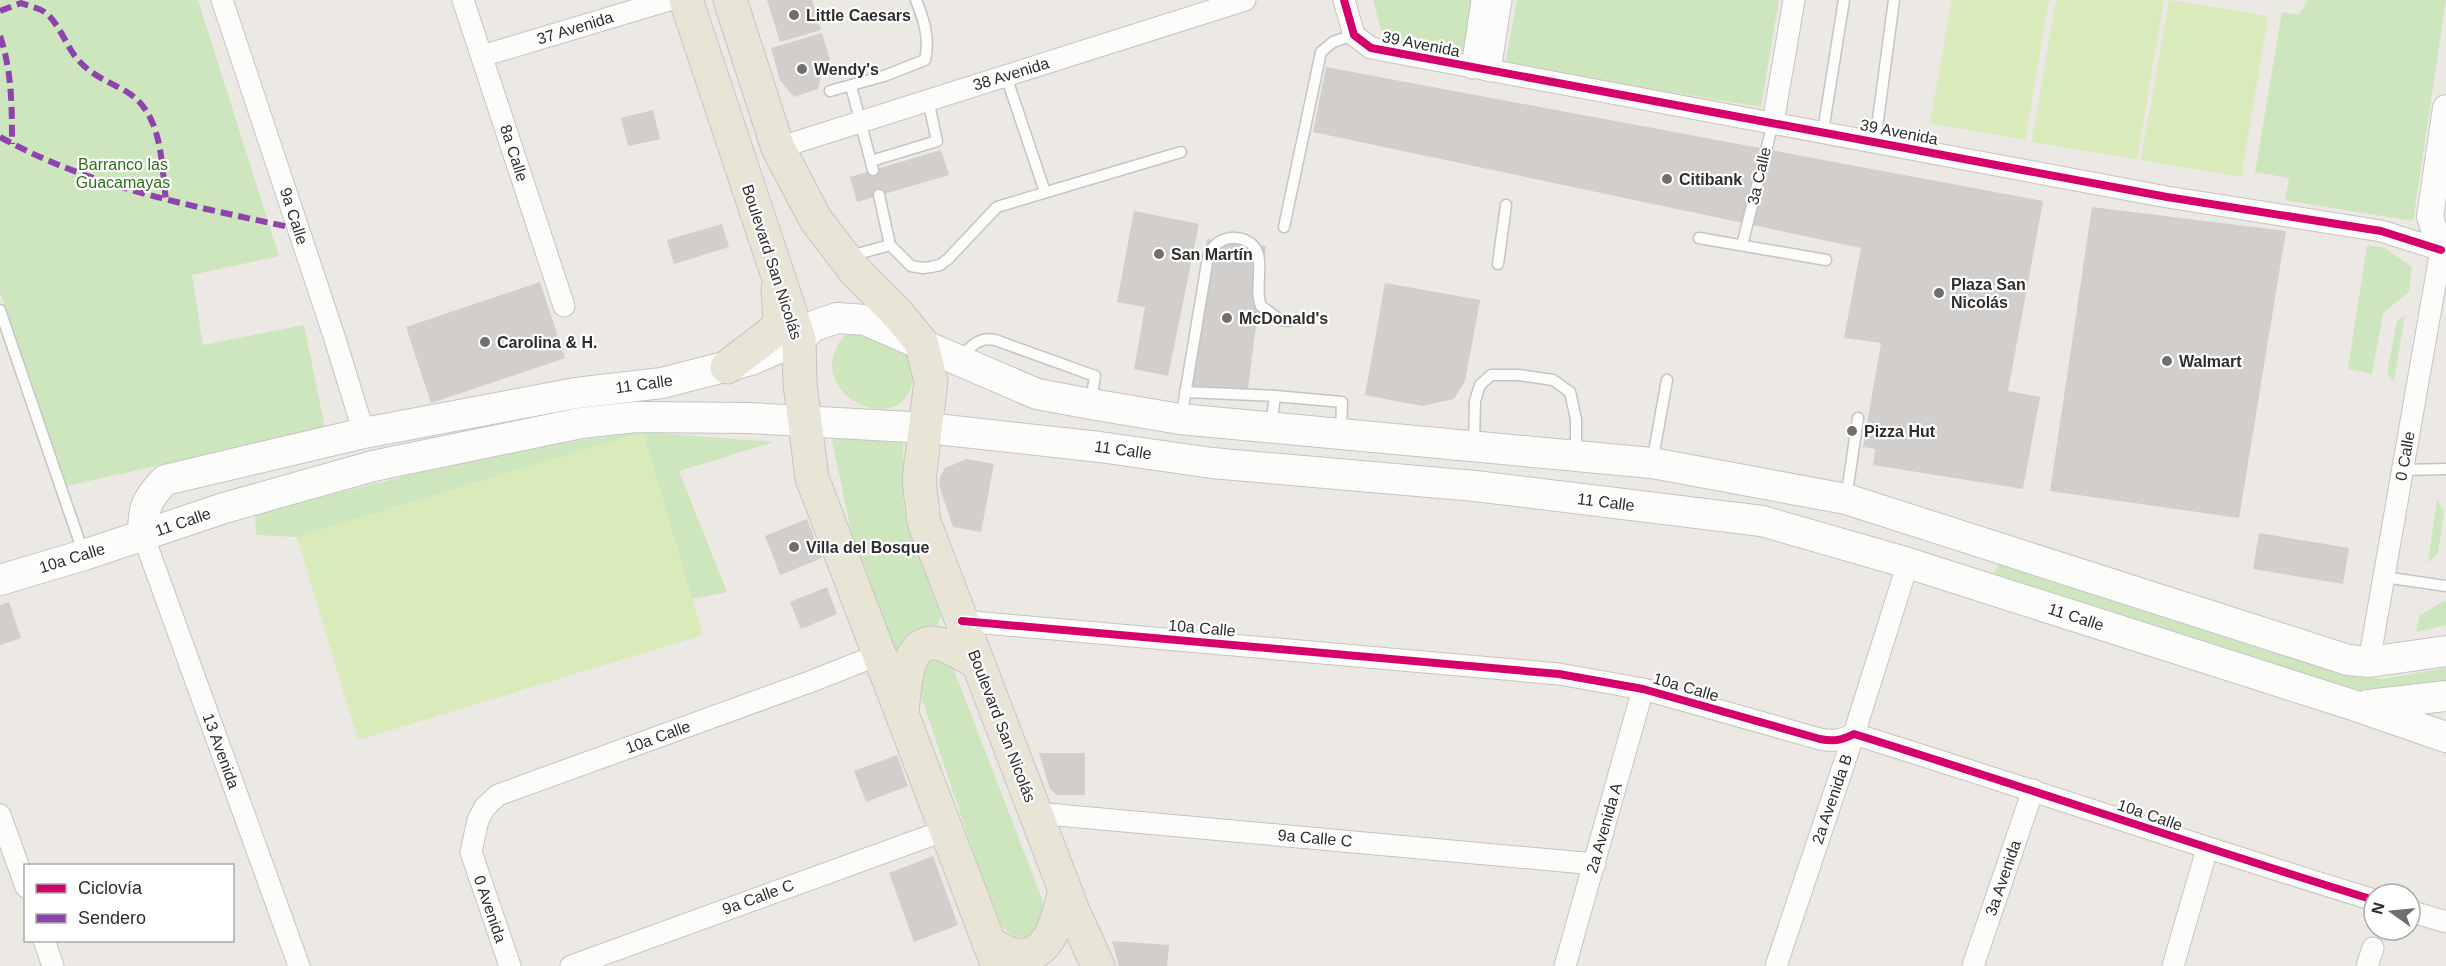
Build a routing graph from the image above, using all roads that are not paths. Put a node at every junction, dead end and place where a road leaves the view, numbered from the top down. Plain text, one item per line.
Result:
1 (222, 0) edge
2 (464, 0) edge
3 (669, 0) edge
4 (686, 0) edge
5 (729, 0) edge
6 (916, 0) edge
7 (1245, 0) edge
8 (1344, 0) edge
9 (1482, 0) edge
10 (1502, 0) edge
11 (1794, 0) edge
12 (1844, 0) edge
13 (1894, 0) edge
14 (1354, 35) junction
15 (482, 56) junction
16 (1481, 70) junction
17 (1005, 76) junction
18 (850, 86) junction
19 (830, 92) dead end
20 (928, 100) junction
21 (2446, 108) edge
22 (861, 121) junction
23 (1773, 123) junction
24 (1823, 131) junction
25 (1875, 142) junction
26 (778, 147) junction
27 (1181, 152) dead end
28 (1045, 192) junction
29 (879, 195) dead end
30 (1506, 205) dead end
31 (1284, 227) dead end
32 (1699, 238) dead end
33 (890, 245) junction
34 (1742, 245) junction
35 (2444, 250) edge
36 (844, 257) junction
37 (1826, 260) dead end
38 (774, 264) junction
39 (1497, 264) dead end
40 (564, 306) dead end
41 (0, 310) edge
42 (1290, 321) dead end
43 (799, 339) junction
44 (921, 342) junction
45 (727, 367) junction
46 (1667, 380) dead end
47 (1275, 396) junction
48 (1183, 406) junction
49 (1858, 418) dead end
50 (804, 422) junction
51 (1271, 426) junction
52 (927, 428) junction
53 (364, 433) junction
54 (1341, 435) junction
55 (1474, 447) junction
56 (1576, 456) junction
57 (1652, 463) junction
58 (2446, 469) edge
59 (2402, 470) junction
60 (1846, 499) junction
61 (143, 535) junction
62 (84, 555) junction
63 (1908, 563) junction
64 (2384, 578) junction
65 (0, 579) edge
66 (2446, 586) edge
67 (962, 621) junction
68 (2446, 651) edge
69 (878, 654) junction
70 (977, 662) junction
71 (2369, 662) junction
72 (1643, 689) junction
73 (2446, 696) edge
74 (2356, 706) junction
75 (901, 715) junction
76 (1854, 734) junction
77 (2446, 737) edge
78 (2033, 790) junction
79 (1036, 813) junction
80 (0, 814) edge
81 (946, 830) junction
82 (2207, 849) junction
83 (471, 852) joint
84 (1594, 864) junction
85 (24, 881) edge
86 (1065, 890) junction
87 (2362, 896) edge
88 (2422, 915) edge
89 (2446, 922) edge
90 (45, 942) edge
91 (994, 955) edge
92 (53, 966) edge
93 (299, 966) edge
94 (510, 966) edge
95 (571, 966) edge
96 (1098, 966) edge
97 (1565, 966) edge
98 (1776, 966) edge
99 (1973, 966) edge
100 (2173, 966) edge

1 - 53 street, 9a Calle
2 - 15 street, 8a Calle
3 - 15 street, 37 Avenida
4 - 38 main road, Boulevard San Nicolás
5 - 26 main road, Boulevard San Nicolás
6 - 18 lane
7 - 17 street, 38 Avenida
8 - 14 street
9 - 16 street
10 - 16 street
11 - 23 street, 3a Calle
12 - 24 lane
13 - 25 lane
14 - 16 street, 39 Avenida
14 - 31 lane
15 - 40 street, 8a Calle
16 - 23 street, 39 Avenida
17 - 20 street, 38 Avenida
17 - 28 lane
18 - 19 lane
18 - 22 lane
20 - 22 street, 38 Avenida
20 - 22 lane
21 - 35 street, 0 Calle
22 - 26 street, 38 Avenida
23 - 24 street, 39 Avenida
23 - 34 lane, 3a Calle
24 - 25 street, 39 Avenida
25 - 35 street, 39 Avenida
26 - 36 main road, Boulevard San Nicolás
27 - 28 lane
28 - 33 lane
29 - 33 lane
30 - 39 lane
32 - 34 lane
33 - 36 lane
34 - 37 lane
35 - 59 street, 0 Calle
36 - 44 main road, Boulevard San Nicolás
38 - 43 main road, Boulevard San Nicolás
38 - 45 main road
41 - 62 lane
42 - 48 lane
43 - 44 main road, 11 Calle
43 - 45 main road, 11 Calle
43 - 50 main road, Boulevard San Nicolás
44 - 48 main road, 11 Calle
44 - 52 main road, Boulevard San Nicolás
45 - 53 main road, 11 Calle
46 - 57 lane
47 - 48 lane
47 - 51 lane
47 - 54 lane
48 - 51 main road, 11 Calle
49 - 60 lane
50 - 52 main road, 11 Calle
50 - 61 main road, 11 Calle
50 - 69 main road, Boulevard San Nicolás
51 - 54 main road, 11 Calle
52 - 63 main road, 11 Calle
52 - 67 main road, Boulevard San Nicolás
53 - 61 main road, 11 Calle
54 - 55 main road, 11 Calle
55 - 56 main road, 11 Calle
55 - 56 lane
56 - 57 main road, 11 Calle
57 - 60 main road, 11 Calle
58 - 59 lane
59 - 64 street, 0 Calle
60 - 71 main road, 11 Calle
61 - 62 main road, 10a Calle
61 - 93 street, 13 Avenida
62 - 65 main road, 10a Calle
63 - 74 main road, 11 Calle
63 - 76 street, 2a Avenida B
64 - 66 lane
64 - 71 street, 0 Calle
67 - 70 main road, Boulevard San Nicolás
67 - 72 street, 10a Calle
68 - 71 main road, 11 Calle
69 - 75 main road, Boulevard San Nicolás
69 - 83 street, 10a Calle
70 - 75 main road
70 - 79 main road, Boulevard San Nicolás
72 - 76 street, 10a Calle
72 - 84 street, 2a Avenida A
73 - 74 main road
74 - 77 main road, 11 Calle
75 - 81 main road, Boulevard San Nicolás
76 - 78 street, 10a Calle
76 - 98 street, 2a Avenida B
78 - 82 street, 10a Calle
78 - 99 street, 3a Avenida
79 - 84 street, 9a Calle C
79 - 86 main road, Boulevard San Nicolás
80 - 85 street
81 - 91 main road, Boulevard San Nicolás
81 - 95 street, 9a Calle C
82 - 87 street, 10a Calle
82 - 100 street
83 - 94 street, 0 Avenida
84 - 97 street, 2a Avenida A
86 - 91 main road
86 - 96 main road, Boulevard San Nicolás
88 - 89 street
90 - 92 street

